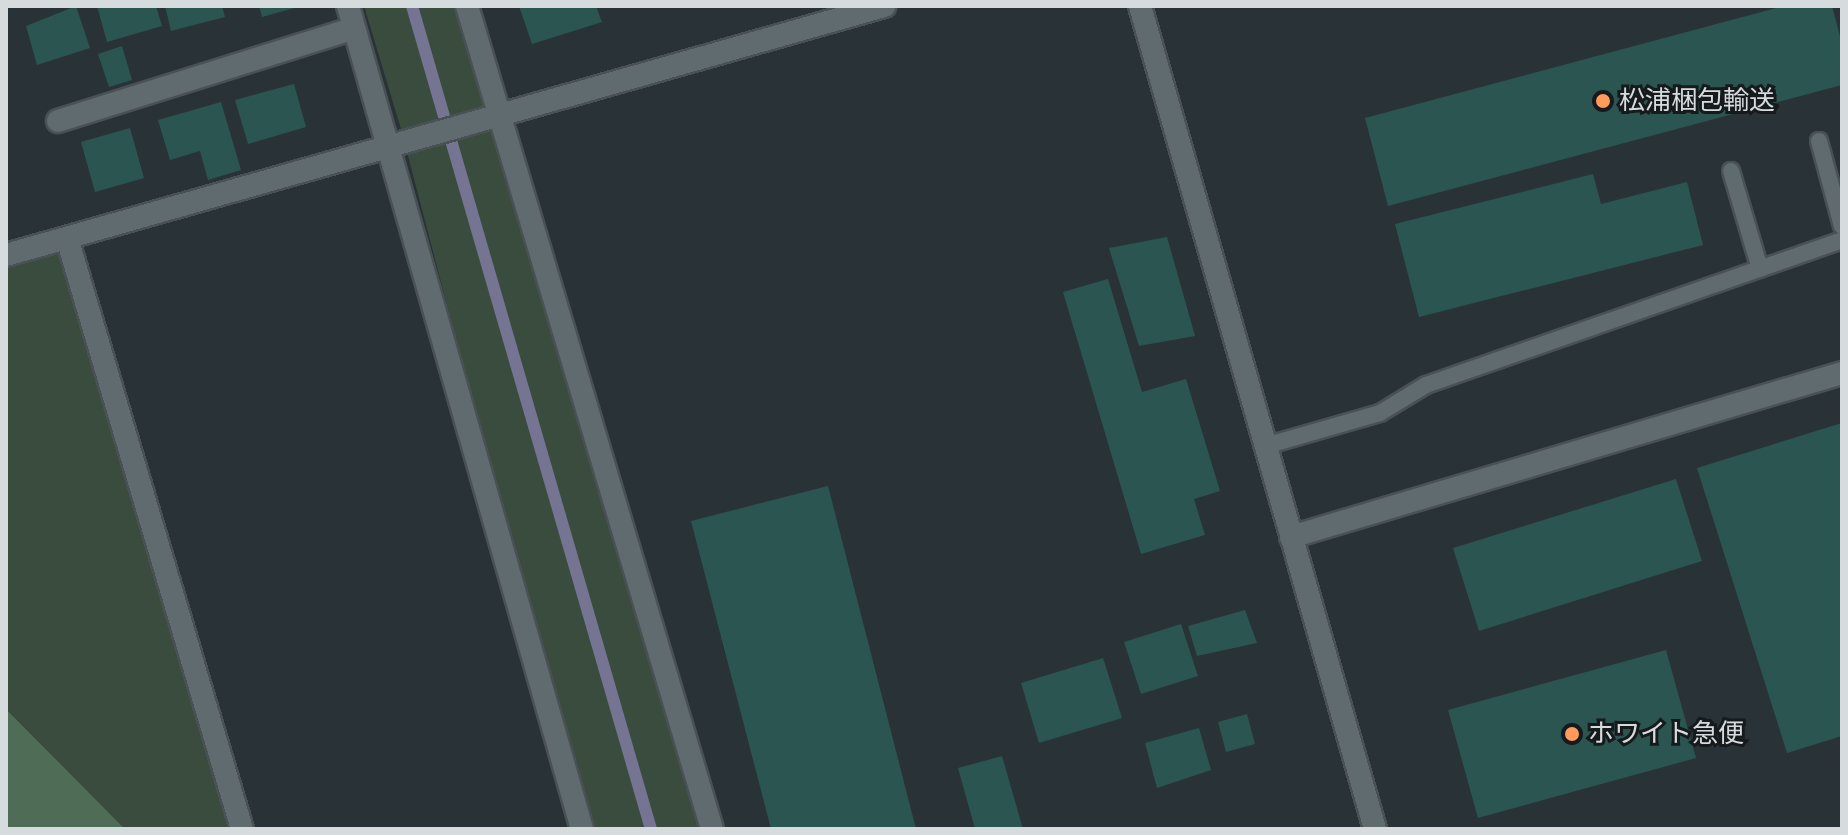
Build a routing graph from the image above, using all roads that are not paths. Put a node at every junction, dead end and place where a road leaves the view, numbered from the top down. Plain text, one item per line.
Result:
1 (348, 6) edge
2 (467, 6) edge
3 (884, 6) edge
4 (1140, 6) edge
5 (354, 28) junction
6 (498, 116) junction
7 (58, 121) dead end
8 (1819, 141) dead end
9 (388, 147) junction
10 (1731, 171) dead end
11 (1842, 226) edge
12 (67, 238) junction
13 (1842, 240) edge
14 (6, 255) edge
15 (1760, 269) junction
16 (1842, 373) edge
17 (1265, 446) junction
18 (1291, 537) junction
19 (242, 829) edge
20 (582, 829) edge
21 (712, 829) edge
22 (1375, 829) edge

1 - 5 street
2 - 6 street
3 - 6 street
4 - 17 street
5 - 7 street
5 - 9 street
6 - 9 street
6 - 21 street
8 - 11 lane
9 - 12 street
9 - 20 street
10 - 15 lane
12 - 14 street
12 - 19 street
13 - 15 lane
15 - 17 lane
16 - 18 street
17 - 18 street
18 - 22 street

